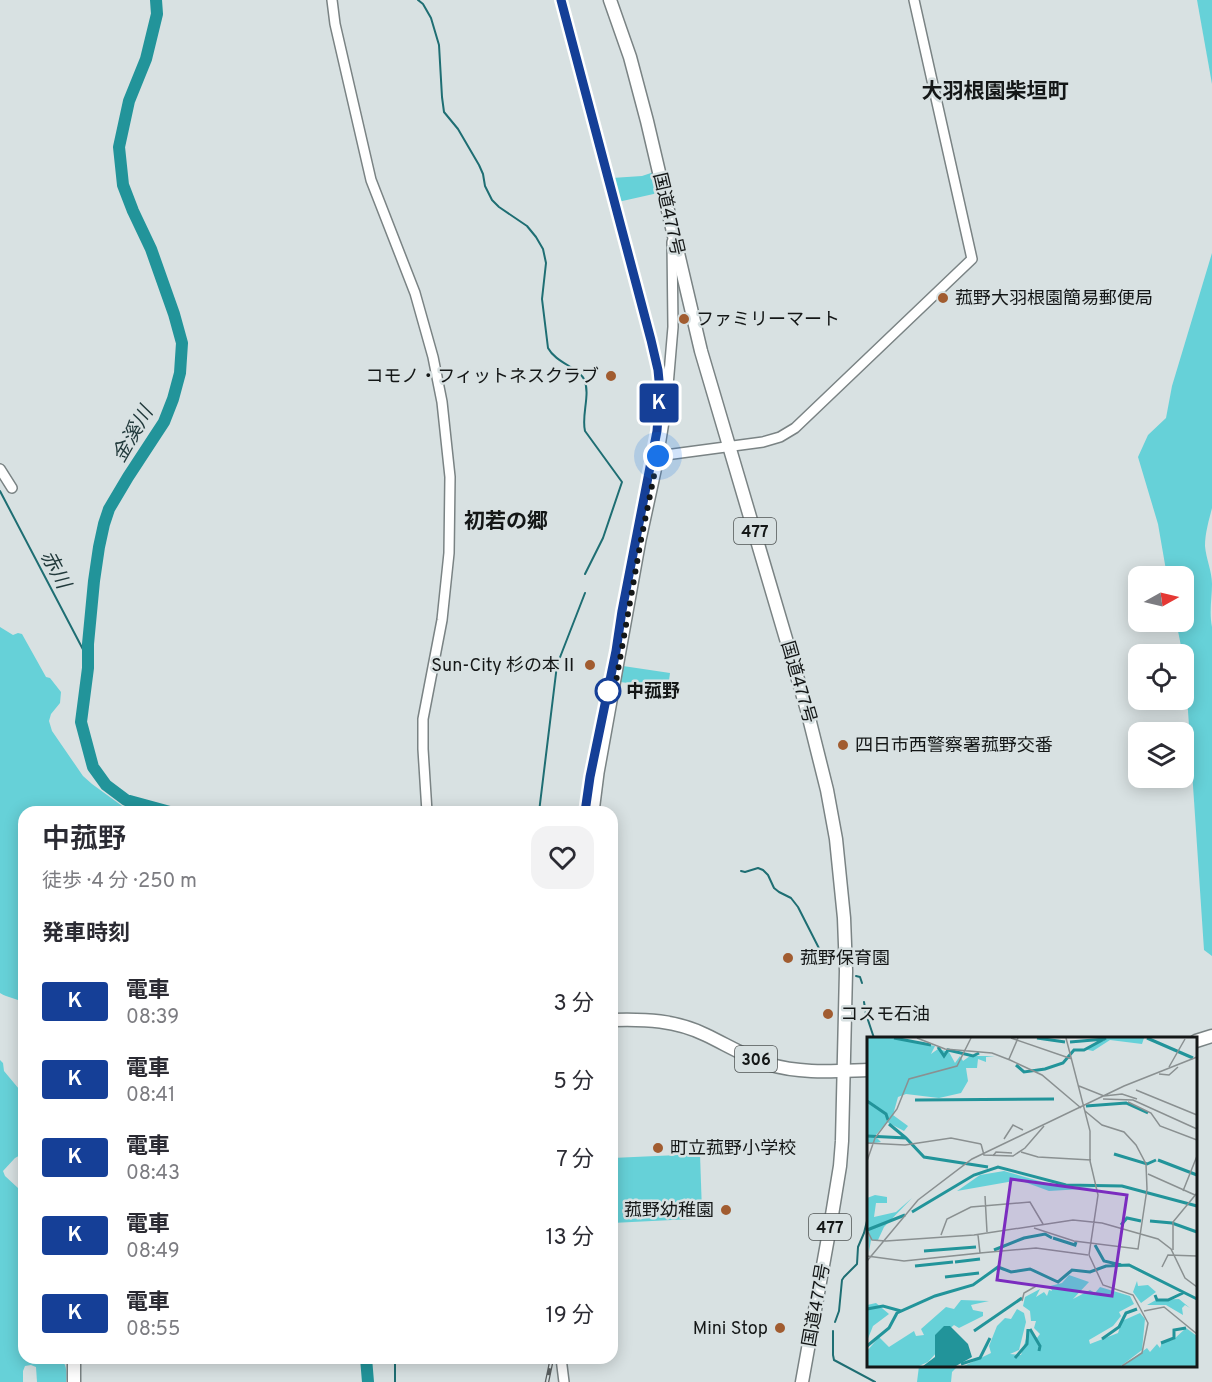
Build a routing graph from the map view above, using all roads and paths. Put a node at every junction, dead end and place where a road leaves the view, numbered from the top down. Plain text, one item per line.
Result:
1 (332, 0) edge
2 (610, 0) edge
3 (914, 0) edge
4 (674, 235) junction
5 (730, 447) junction
6 (658, 456) junction
7 (0, 469) edge
8 (12, 488) dead end
9 (427, 806) edge
10 (595, 806) edge
11 (618, 1020) edge
12 (1212, 1036) edge
13 (1197, 1041) edge
14 (843, 1070) junction
15 (867, 1070) edge
16 (74, 1364) edge
17 (562, 1364) edge
18 (74, 1382) edge
19 (564, 1382) edge
20 (802, 1382) edge

1 - 9 street
2 - 4 highway, 国道477号 / 477
3 - 5 street
4 - 5 highway, 国道477号 / 477
4 - 6 street
5 - 6 street
5 - 14 highway, 国道477号 / 477
6 - 10 street
7 - 8 street
11 - 14 highway, 306
12 - 13 highway
14 - 15 highway, 306
14 - 20 highway, 国道477号 / 477
16 - 18 highway
17 - 19 street

